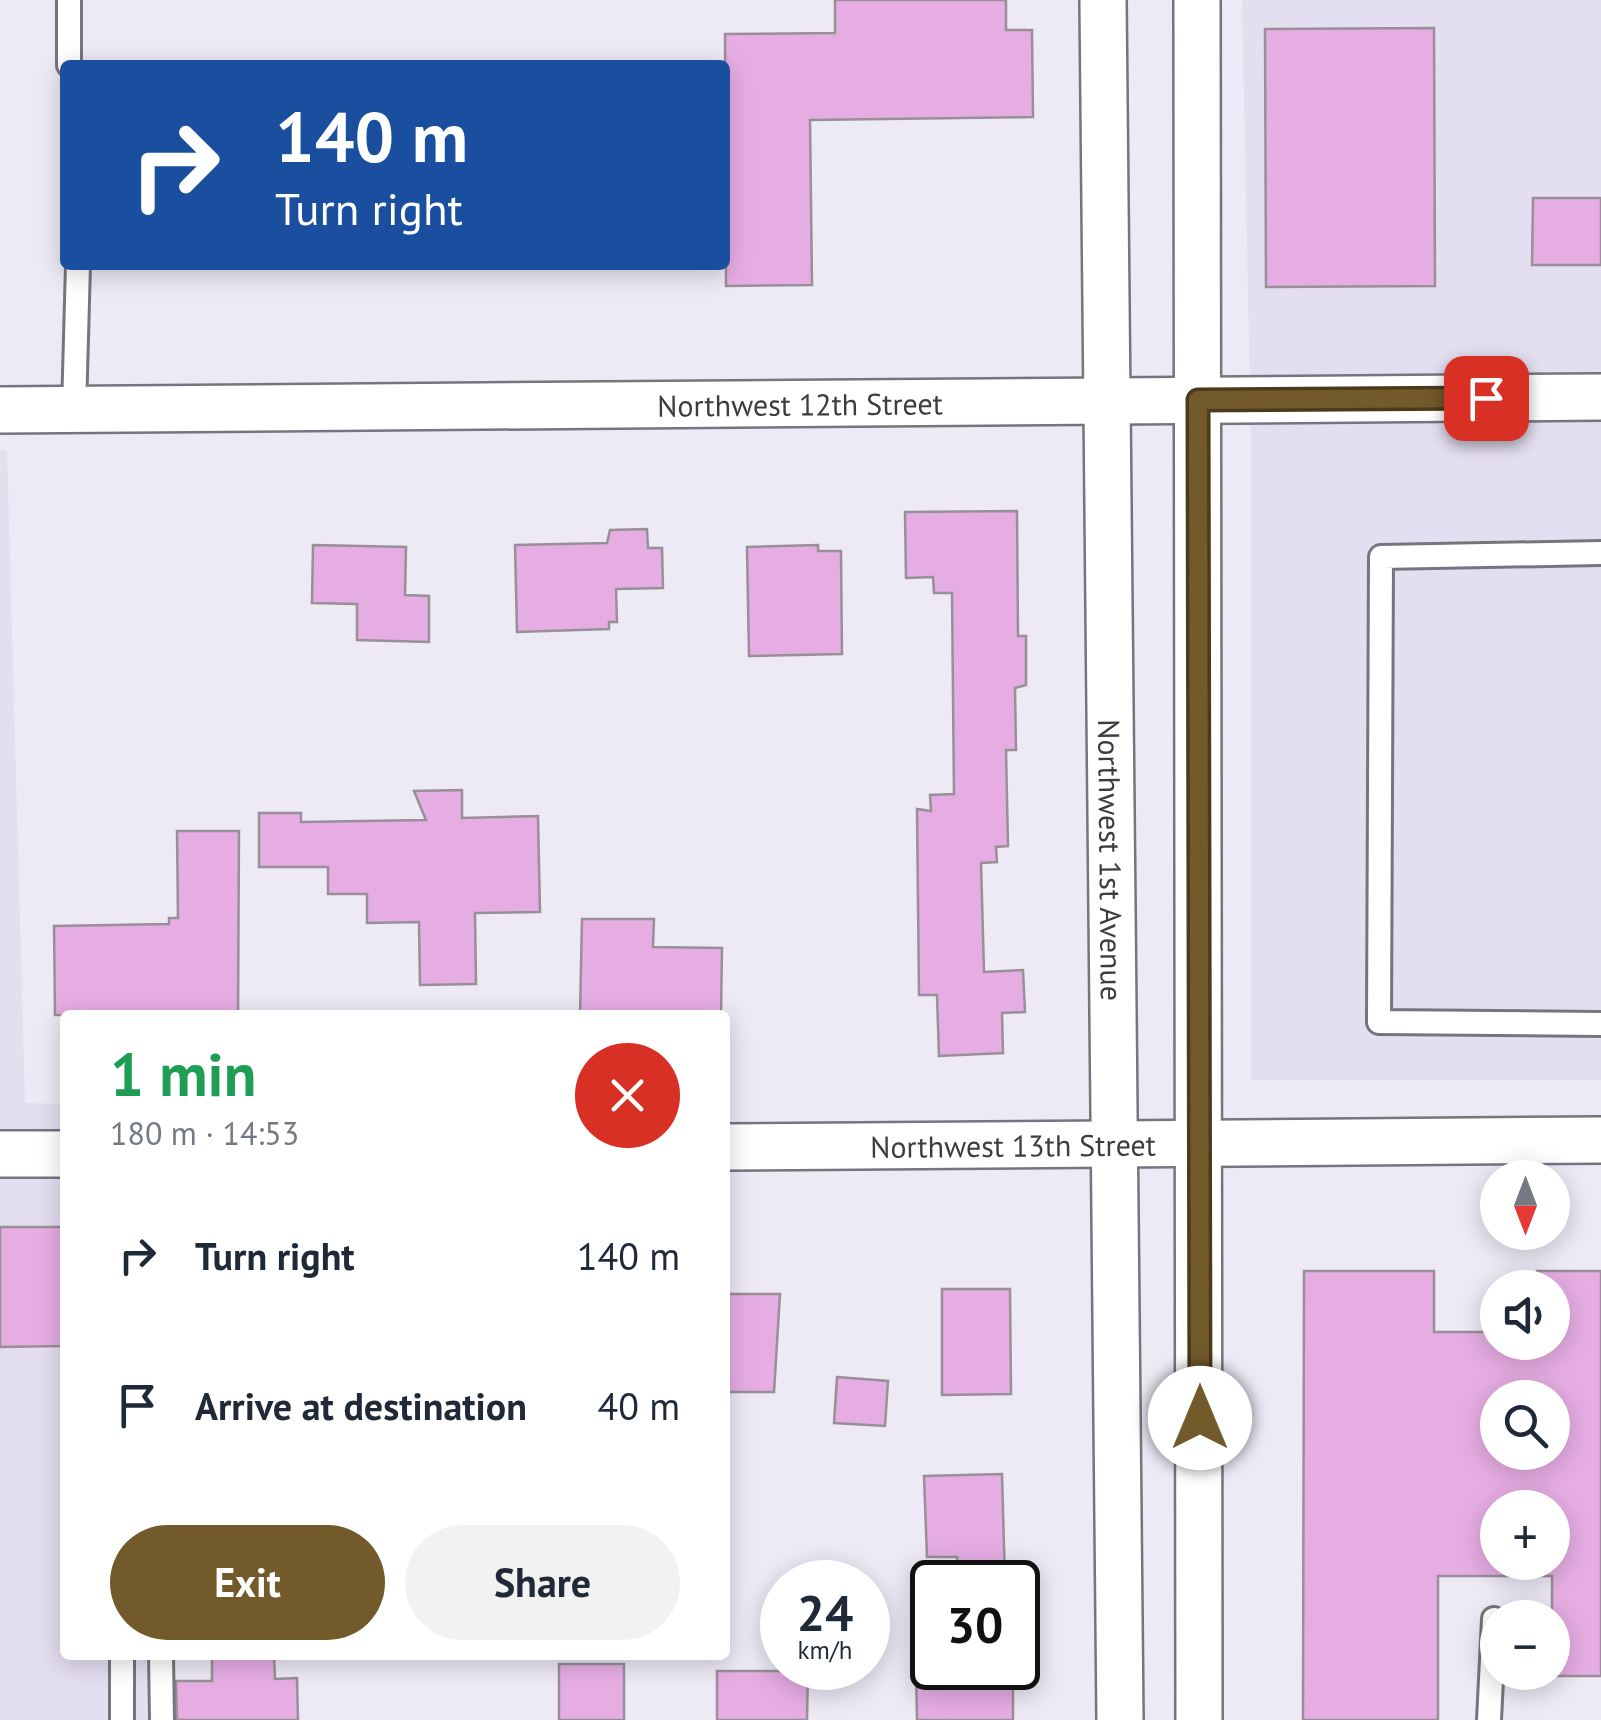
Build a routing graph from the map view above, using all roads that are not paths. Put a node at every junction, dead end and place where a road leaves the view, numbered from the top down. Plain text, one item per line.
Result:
1 (68, 0) edge
2 (1103, 0) edge
3 (1197, 0) edge
4 (69, 60) edge
5 (78, 270) edge
6 (1601, 396) edge
7 (1108, 400) junction
8 (1198, 400) junction
9 (0, 410) edge
10 (74, 410) junction
11 (1601, 553) edge
12 (1601, 1024) edge
13 (1601, 1140) edge
14 (1200, 1141) junction
15 (1114, 1142) junction
16 (730, 1147) edge
17 (0, 1154) edge
18 (60, 1154) edge
19 (122, 1660) edge
20 (161, 1660) edge
21 (1490, 1690) edge
22 (122, 1720) edge
23 (162, 1720) edge
24 (1120, 1720) edge
25 (1199, 1720) edge
26 (1489, 1720) edge

1 - 4 lane
2 - 7 street, Northwest 1st Avenue
3 - 8 street
5 - 10 lane
6 - 8 street, Northwest 12th Street
7 - 8 street, Northwest 12th Street
7 - 10 street, Northwest 12th Street
7 - 15 street, Northwest 1st Avenue
8 - 14 street
9 - 10 street, Northwest 12th Street
11 - 12 lane
13 - 14 street, Northwest 13th Street
14 - 15 street, Northwest 13th Street
14 - 25 street
15 - 16 street, Northwest 13th Street
15 - 24 street, Northwest 1st Avenue
17 - 18 street
19 - 22 lane
20 - 23 lane
21 - 26 lane

